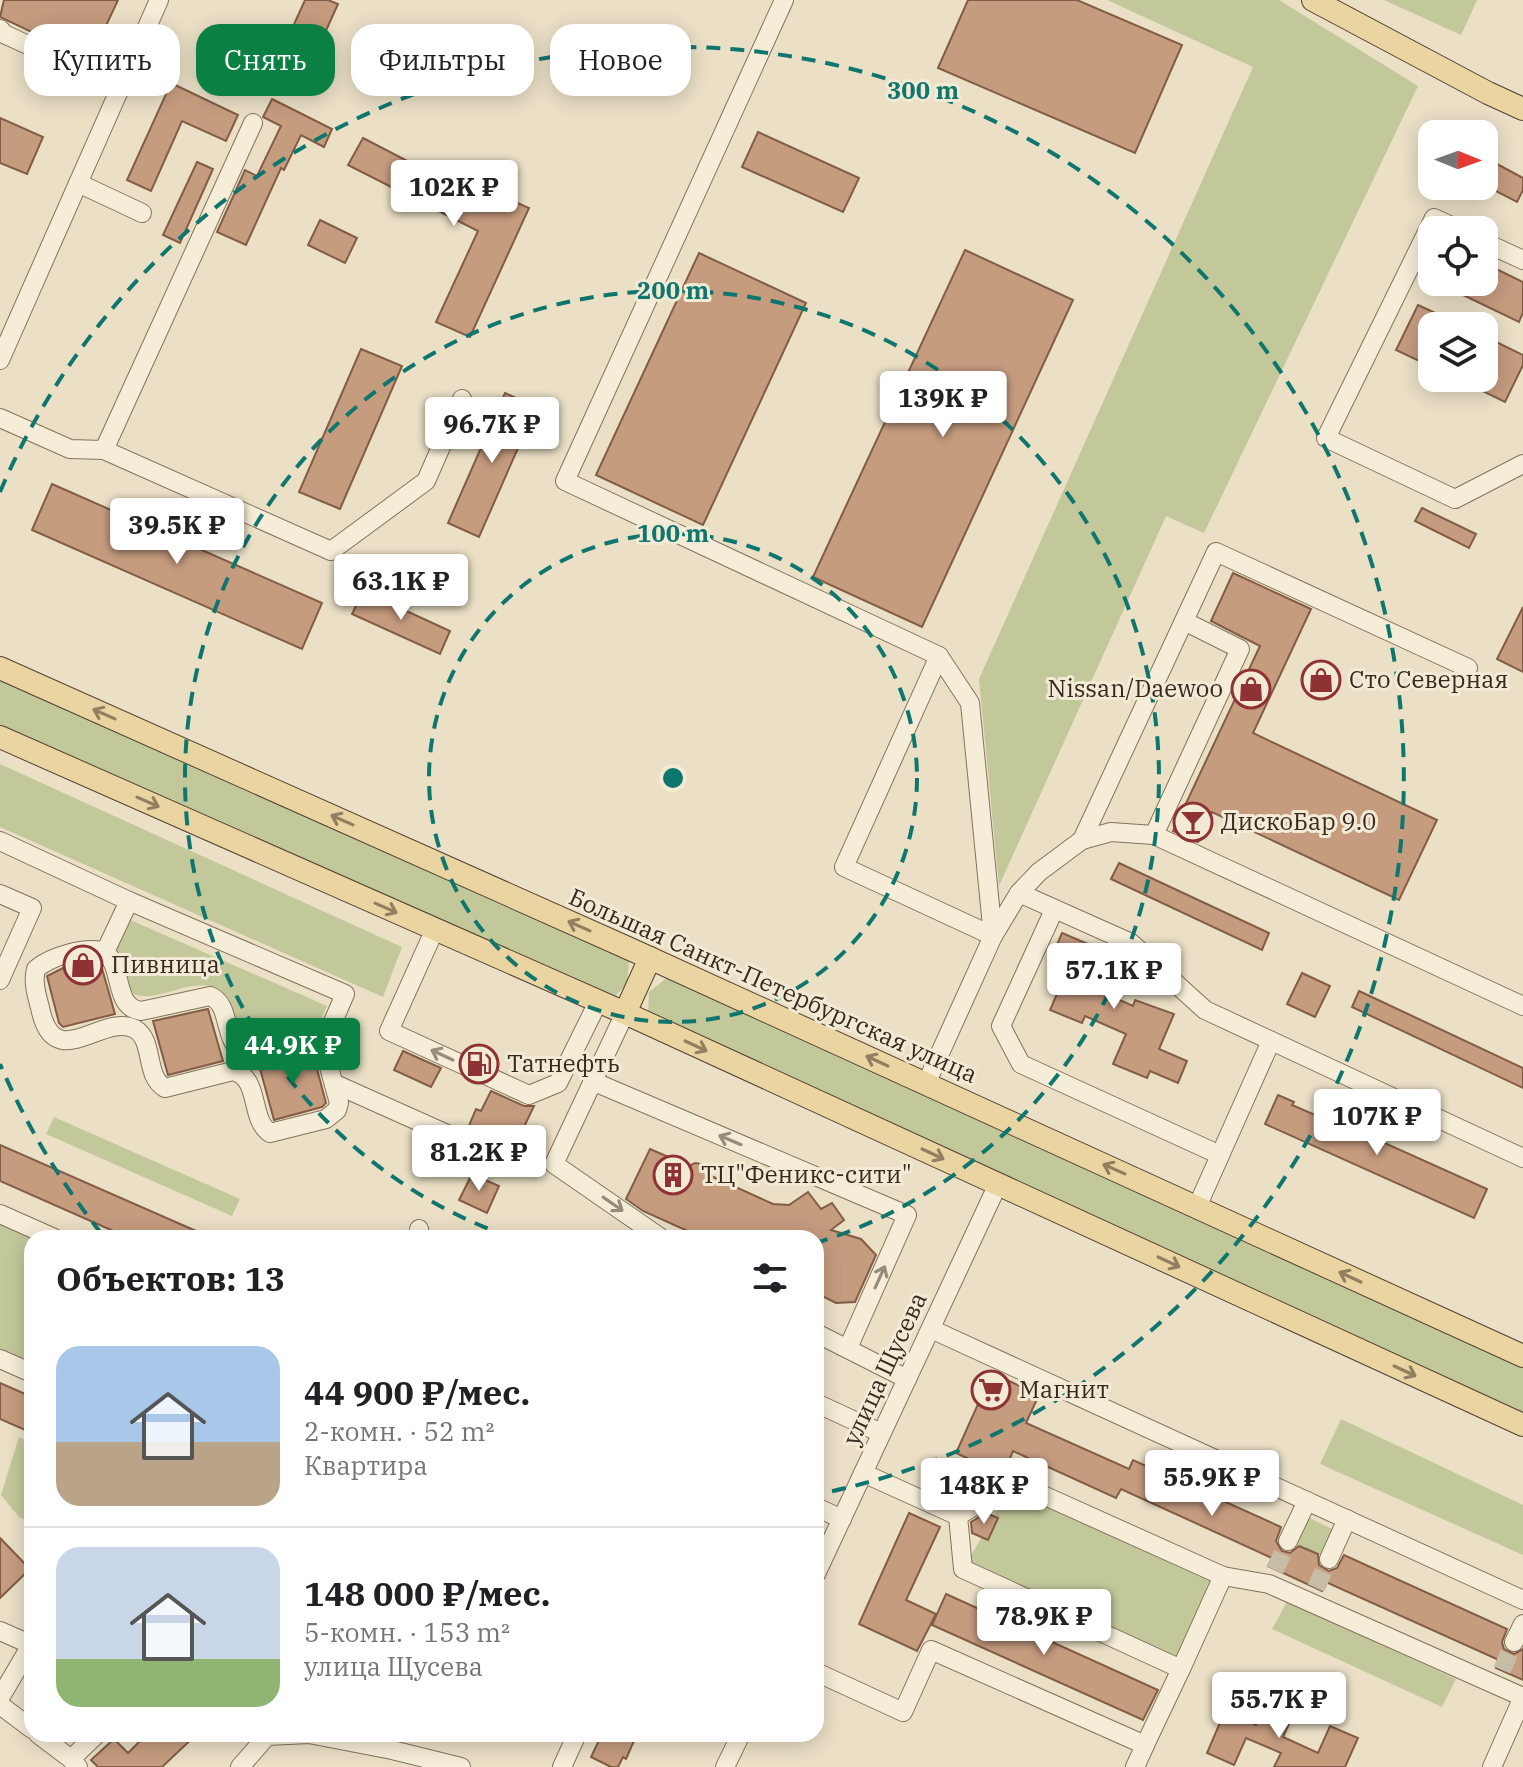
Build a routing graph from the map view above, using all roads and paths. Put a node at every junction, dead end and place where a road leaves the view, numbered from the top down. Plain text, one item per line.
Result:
1 (159, 0) edge
2 (784, 0) edge
3 (1313, 0) edge
4 (148, 24) edge
5 (0, 29) edge
6 (24, 43) edge
7 (116, 96) edge
8 (1523, 109) edge
9 (253, 123) dead end
10 (78, 183) junction
11 (142, 213) dead end
12 (1498, 248) edge
13 (1418, 251) edge
14 (1523, 260) edge
15 (0, 360) edge
16 (462, 399) dead end
17 (0, 418) edge
18 (104, 450) junction
19 (1523, 464) edge
20 (1184, 621) junction
21 (939, 656) junction
22 (0, 668) edge
23 (1468, 668) dead end
24 (0, 737) edge
25 (1154, 835) junction
26 (1082, 840) junction
27 (0, 841) edge
28 (1019, 893) junction
29 (0, 894) edge
30 (129, 901) junction
31 (1054, 910) junction
32 (435, 929) junction
33 (993, 936) junction
34 (105, 952) junction
35 (650, 958) junction
36 (0, 980) edge
37 (598, 1002) junction
38 (1523, 1006) edge
39 (625, 1013) junction
40 (1271, 1041) junction
41 (323, 1045) junction
42 (592, 1081) junction
43 (335, 1084) junction
44 (926, 1084) junction
45 (458, 1139) dead end
46 (1220, 1155) junction
47 (1523, 1158) edge
48 (998, 1184) junction
49 (1197, 1207) junction
50 (0, 1214) edge
51 (36, 1230) edge
52 (649, 1230) edge
53 (931, 1329) junction
54 (824, 1337) edge
55 (848, 1348) junction
56 (1523, 1356) edge
57 (0, 1359) edge
58 (24, 1370) edge
59 (907, 1379) junction
60 (824, 1407) edge
61 (1523, 1425) edge
62 (881, 1433) junction
63 (863, 1473) junction
64 (1307, 1501) junction
65 (824, 1511) edge
66 (958, 1516) junction
67 (842, 1519) junction
68 (1347, 1519) junction
69 (1288, 1541) tunnel mouth
70 (824, 1557) edge
71 (1329, 1559) tunnel mouth
72 (1223, 1576) junction
73 (1523, 1600) edge
74 (1523, 1624) edge
75 (0, 1631) edge
76 (24, 1642) edge
77 (1514, 1642) tunnel mouth
78 (24, 1657) edge
79 (1181, 1669) junction
80 (824, 1676) edge
81 (1523, 1697) edge
82 (0, 1698) edge
83 (0, 1705) edge
84 (24, 1723) edge
85 (48, 1742) edge
86 (91, 1742) edge
87 (262, 1742) edge
88 (372, 1742) edge
89 (573, 1742) edge
90 (737, 1742) edge
91 (1145, 1745) junction
92 (392, 1750) junction
93 (75, 1763) edge
94 (240, 1767) edge
95 (383, 1767) edge
96 (461, 1767) edge
97 (562, 1767) edge
98 (725, 1767) edge
99 (1135, 1767) edge
100 (1492, 1767) edge

1 - 4 street
2 - 21 street
3 - 8 main road
5 - 6 street
7 - 10 street
9 - 18 street
10 - 11 street
10 - 15 street
12 - 14 street
13 - 19 street
16 - 18 street
17 - 18 street
20 - 23 street
20 - 25 street
20 - 26 street
21 - 33 street
21 - 33 street
35 -> 22 main road, Большая Санкт-Петербургская улица
24 -> 32 main road
25 - 26 street
25 - 38 street
26 - 28 street
27 - 30 street
28 - 31 street
28 - 33 street
29 - 36 street
30 - 34 street
30 - 41 street
31 - 40 street
31 - 46 street
32 - 37 main road
37 -> 32 street
33 - 44 street
34 - 41 street
34 - 43 street
35 - 39 main road
44 -> 35 main road, Большая Санкт-Петербургская улица
37 - 39 main road
39 - 42 street
39 -> 48 main road
40 - 46 street
40 - 47 street
41 - 43 street
42 -> 52 street
55 -> 42 street
43 - 45 street
49 -> 44 main road, Большая Санкт-Петербургская улица
46 - 49 street
48 - 53 street, улица Щусева
48 -> 61 main road
56 -> 49 main road, Большая Санкт-Петербургская улица
50 - 51 street
53 - 59 street, улица Щусева
53 - 64 street
54 - 55 street
55 - 59 street
57 - 58 street
59 - 62 street, улица Щусева
60 - 62 street
62 - 63 street, улица Щусева
63 - 66 street
63 - 67 street, улица Щусева
64 - 68 street
64 - 69 street
65 - 67 street
66 - 72 street
66 - 79 street
67 - 70 street, улица Щусева
68 - 71 street
68 - 73 street
72 - 79 street
72 - 81 street
74 - 77 street
75 - 76 street
78 - 82 street
79 - 91 street
80 - 91 street
81 - 100 street
83 - 84 street
85 - 93 street
86 - 93 street
87 - 94 street
88 - 92 street
89 - 97 street
90 - 98 street
91 - 99 street
92 - 95 street
92 - 96 street

